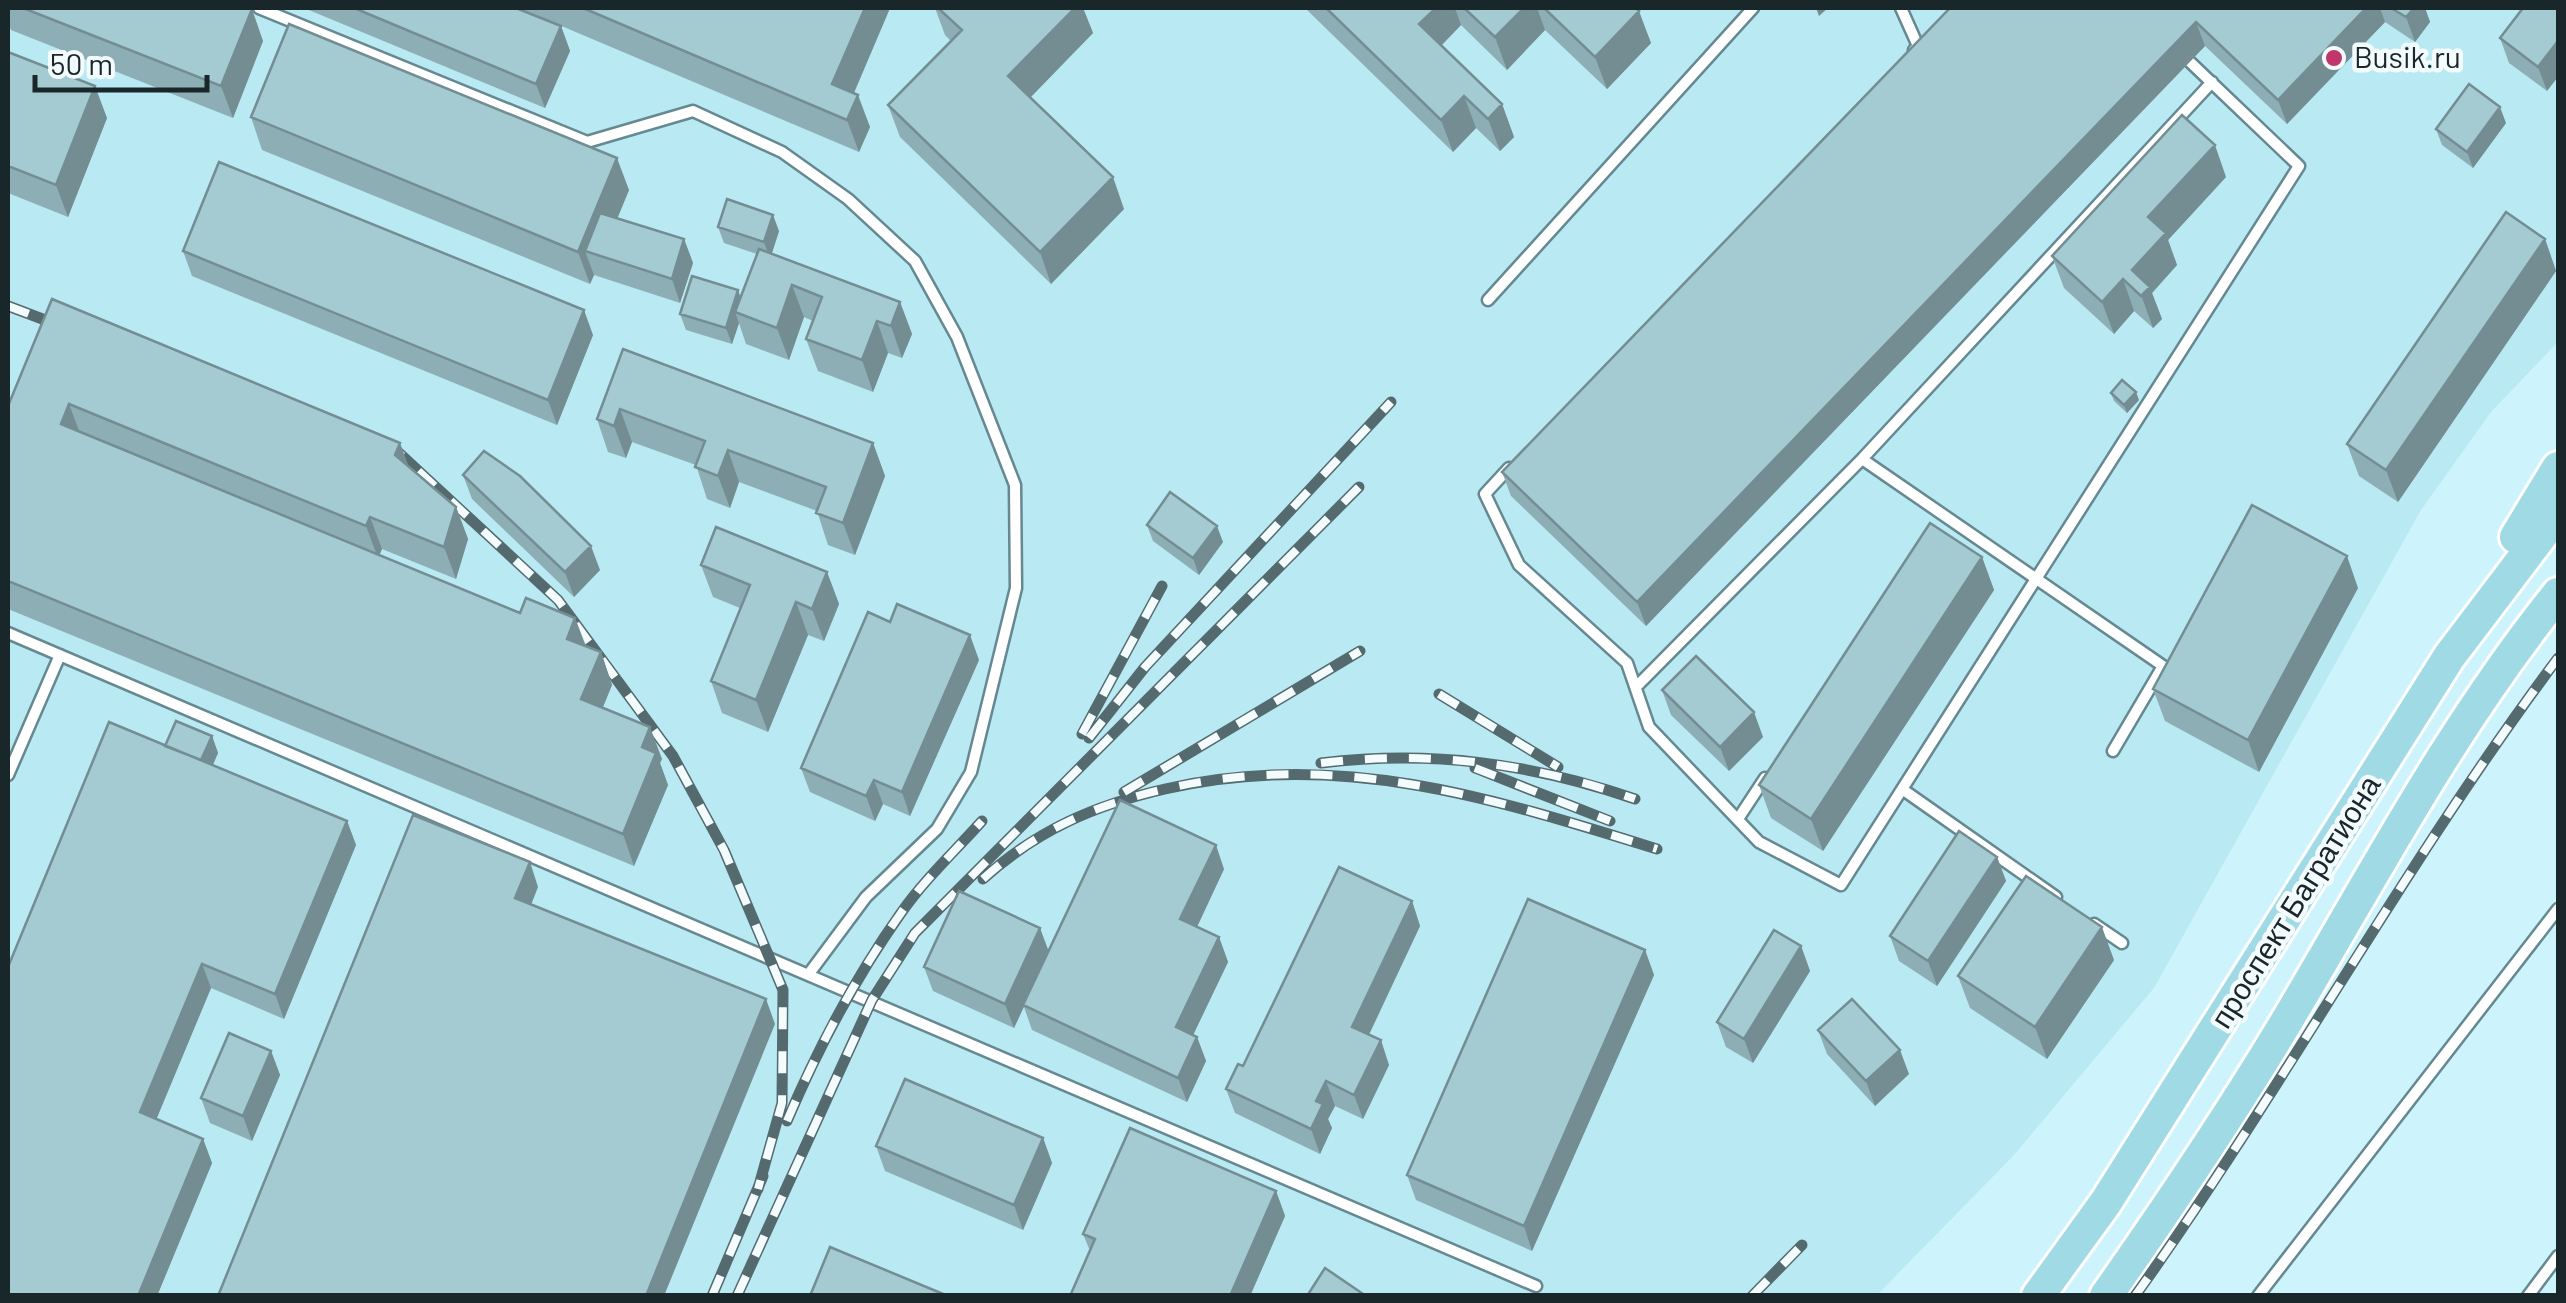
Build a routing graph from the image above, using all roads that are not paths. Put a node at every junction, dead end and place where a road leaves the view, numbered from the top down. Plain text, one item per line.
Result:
1 (259, 8) edge
2 (1753, 8) edge
3 (1901, 8) edge
4 (1904, 60) edge
5 (2190, 62) dead end
6 (2212, 82) junction
7 (1488, 300) dead end
8 (1525, 452) edge
9 (1862, 458) junction
10 (2558, 468) edge
11 (2558, 513) edge
12 (1940, 514) junction
13 (1930, 530) edge
14 (2035, 581) junction
15 (2558, 594) edge
16 (8, 633) edge
17 (60, 655) junction
18 (2449, 657) junction
19 (1636, 687) junction
20 (2113, 751) dead end
21 (1770, 771) edge
22 (8, 775) edge
23 (1902, 789) junction
24 (1738, 819) junction
25 (2558, 909) edge
26 (2122, 944) dead end
27 (808, 975) junction
28 (2558, 1256) edge
29 (1536, 1286) dead end
30 (2038, 1296) edge
31 (2106, 1296) edge
32 (2258, 1296) edge
33 (2528, 1296) edge

1 - 27 lane
2 - 7 lane
3 - 4 lane
5 - 6 lane
6 - 9 lane
6 - 14 lane
8 - 19 lane
9 - 12 lane
9 - 19 lane
10 - 18 main road
11 - 18 main road, проспект Багратиона
12 - 13 lane
12 - 14 lane
14 - 20 lane
14 - 23 lane
15 - 31 main road, проспект Багратиона
16 - 17 lane
17 - 22 lane
17 - 27 lane
18 - 30 main road, проспект Багратиона
19 - 24 lane
21 - 24 lane
23 - 24 lane
23 - 26 lane
25 - 32 lane
27 - 29 lane
28 - 33 lane

